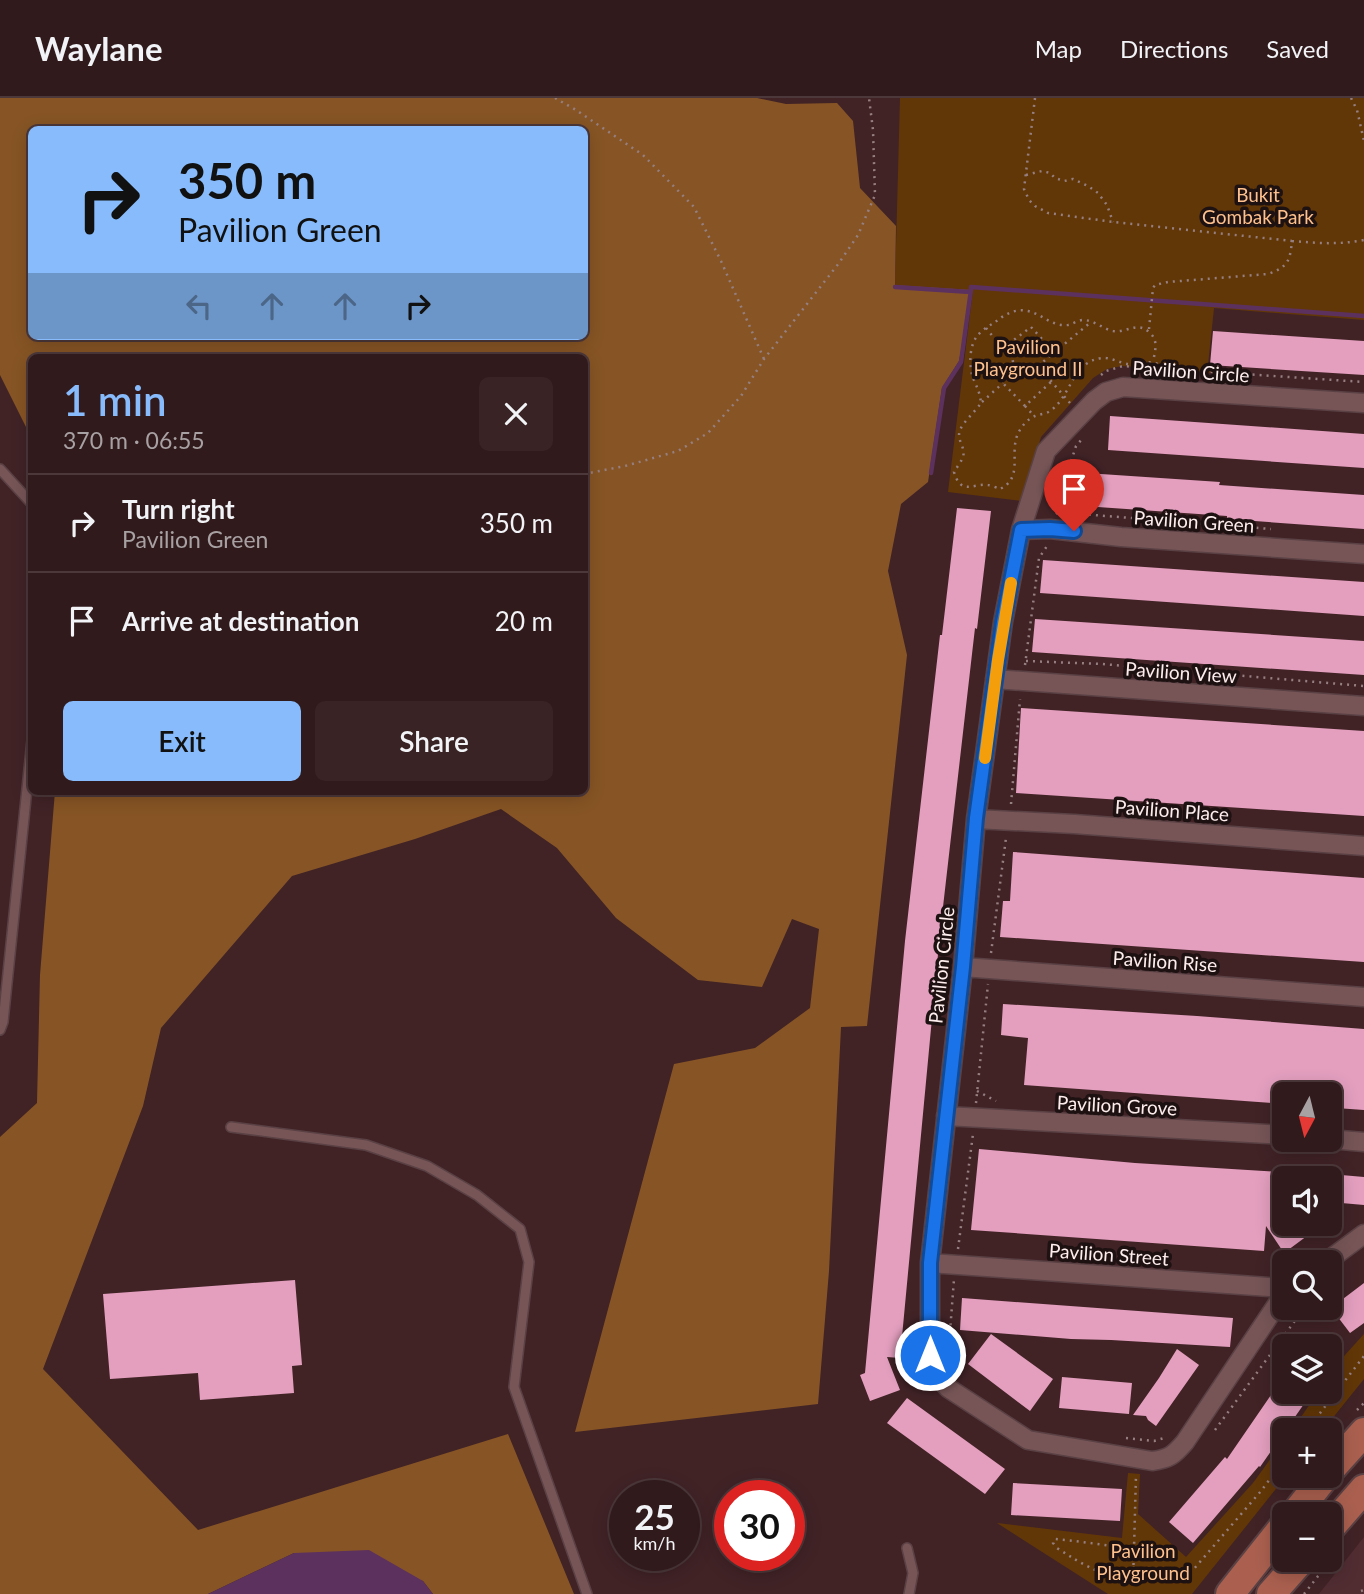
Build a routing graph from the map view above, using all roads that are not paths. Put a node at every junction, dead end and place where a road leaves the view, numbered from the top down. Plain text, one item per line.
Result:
1 (1364, 403) edge
2 (0, 470) edge
3 (28, 501) edge
4 (1021, 530) junction
5 (1364, 554) edge
6 (995, 679) junction
7 (1364, 706) edge
8 (28, 779) edge
9 (976, 818) junction
10 (1364, 846) edge
11 (963, 967) junction
12 (1364, 997) edge
13 (0, 1030) edge
14 (946, 1116) junction
15 (231, 1127) dead end
16 (1272, 1134) edge
17 (1342, 1140) edge
18 (1364, 1142) edge
19 (1364, 1234) edge
20 (1342, 1250) edge
21 (930, 1263) junction
22 (1272, 1287) edge
23 (1272, 1312) edge
24 (1364, 1432) edge
25 (1342, 1457) edge
26 (1316, 1488) edge
27 (1364, 1489) edge
28 (1305, 1502) edge
29 (1342, 1527) edge
30 (1272, 1542) edge
31 (907, 1548) dead end
32 (1290, 1572) edge
33 (587, 1594) edge
34 (909, 1594) edge
35 (1230, 1594) edge
36 (1271, 1594) edge

1 - 4 street, Pavilion Circle
2 - 3 lane
4 - 5 street, Pavilion Green
4 - 6 street, Pavilion Circle
6 - 7 street, Pavilion View
6 - 9 street, Pavilion Circle
8 - 13 lane
9 - 10 street, Pavilion Place
9 - 11 street, Pavilion Circle
11 - 12 street, Pavilion Rise
11 - 14 street, Pavilion Circle
14 - 16 street, Pavilion Grove
14 - 21 street, Pavilion Circle
15 - 33 lane
17 - 18 street
19 - 20 street
21 - 22 street, Pavilion Street
21 - 23 street, Pavilion Circle
24 - 25 main road
26 - 28 main road
27 - 29 main road
30 - 35 main road
31 - 34 lane
32 - 36 main road

